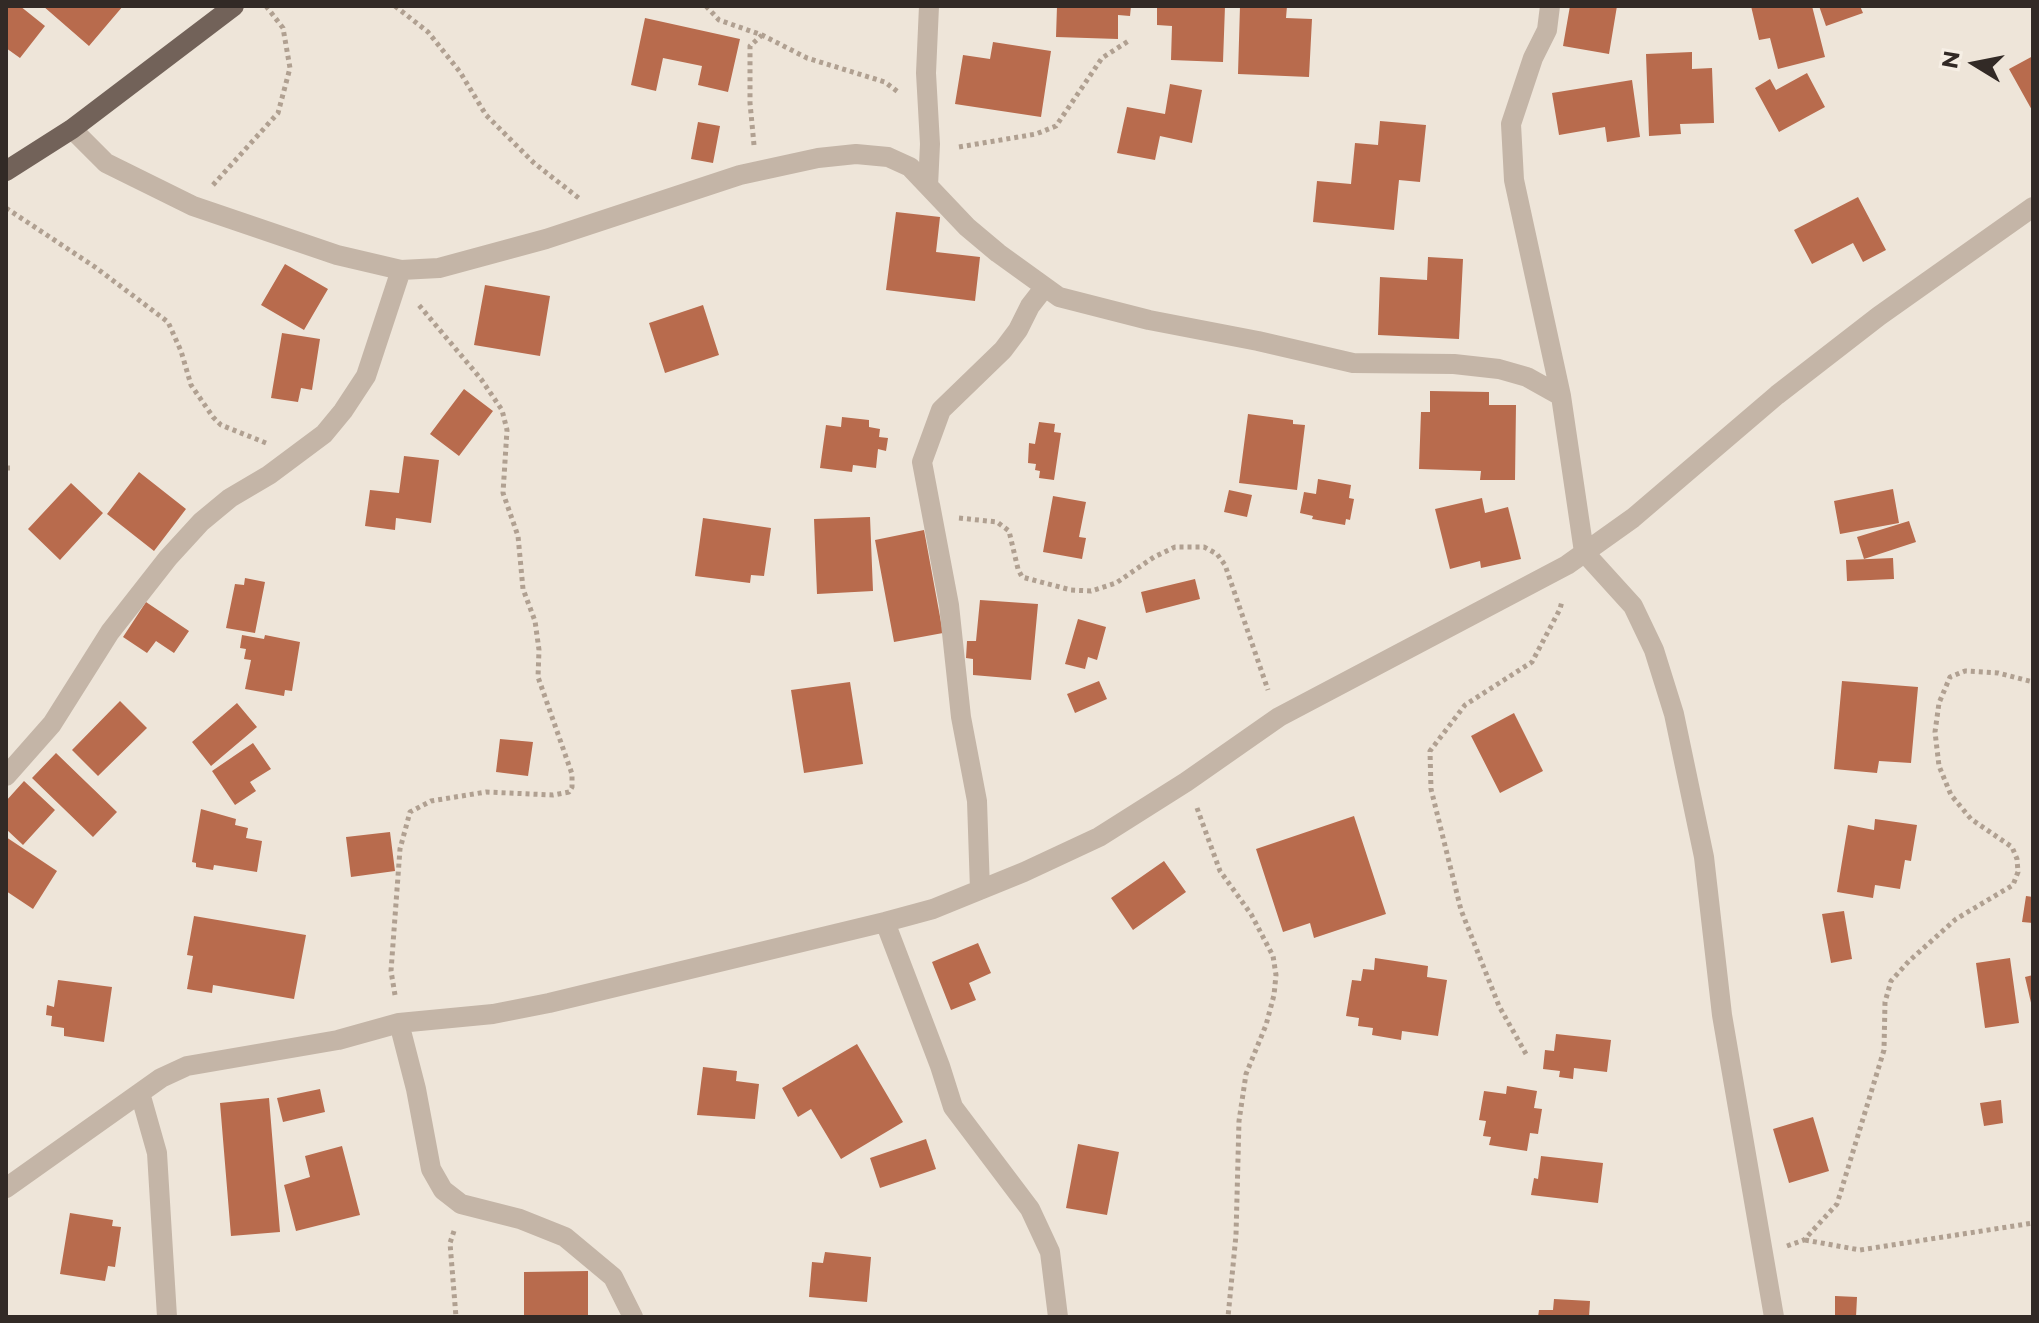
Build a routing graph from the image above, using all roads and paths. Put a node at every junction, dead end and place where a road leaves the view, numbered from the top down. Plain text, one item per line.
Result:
1 (234, 6) edge
2 (266, 6) edge
3 (395, 6) edge
4 (706, 6) edge
5 (929, 6) edge
6 (1550, 6) edge
7 (762, 35) junction
8 (1130, 40) dead end
9 (926, 115) junction
10 (72, 129) junction
11 (930, 144) junction
12 (6, 171) edge
13 (766, 171) junction
14 (928, 186) junction
15 (193, 206) junction
16 (2033, 207) edge
17 (6, 208) edge
18 (604, 221) junction
19 (401, 270) junction
20 (1044, 288) junction
21 (1561, 396) junction
22 (269, 475) junction
23 (932, 516) junction
24 (1584, 552) junction
25 (1567, 565) junction
26 (2033, 682) edge
27 (1279, 717) junction
28 (6, 776) edge
29 (1186, 782) junction
30 (980, 890) junction
31 (885, 922) junction
32 (399, 1023) junction
33 (1526, 1054) dead end
34 (140, 1093) junction
35 (6, 1188) edge
36 (461, 1204) junction
37 (2033, 1223) edge
38 (1804, 1240) junction
39 (1764, 1253) junction
40 (167, 1317) edge
41 (456, 1317) edge
42 (633, 1317) edge
43 (1058, 1317) edge
44 (1228, 1317) edge
45 (1774, 1317) edge

1 - 10 main road
2 - 15 path
3 - 18 path
4 - 7 path
5 - 9 street
6 - 21 street
7 - 9 path
7 - 13 path
8 - 11 path
9 - 11 street
10 - 12 main road
10 - 15 street
11 - 14 street
13 - 14 street
13 - 18 street
14 - 20 street
15 - 19 street
16 - 24 street
17 - 22 path
18 - 19 street
19 - 22 street
19 - 32 path
20 - 21 street
20 - 23 street
21 - 24 street
22 - 28 street
23 - 27 path
23 - 30 street
24 - 25 street
24 - 39 street
25 - 27 street
25 - 33 path
26 - 38 path
27 - 29 street
29 - 30 street
29 - 44 path
30 - 31 street
31 - 32 street
31 - 43 street
32 - 34 street
32 - 36 street
34 - 35 street
34 - 40 street
36 - 41 path
36 - 42 street
37 - 38 path
38 - 39 path
39 - 45 street

